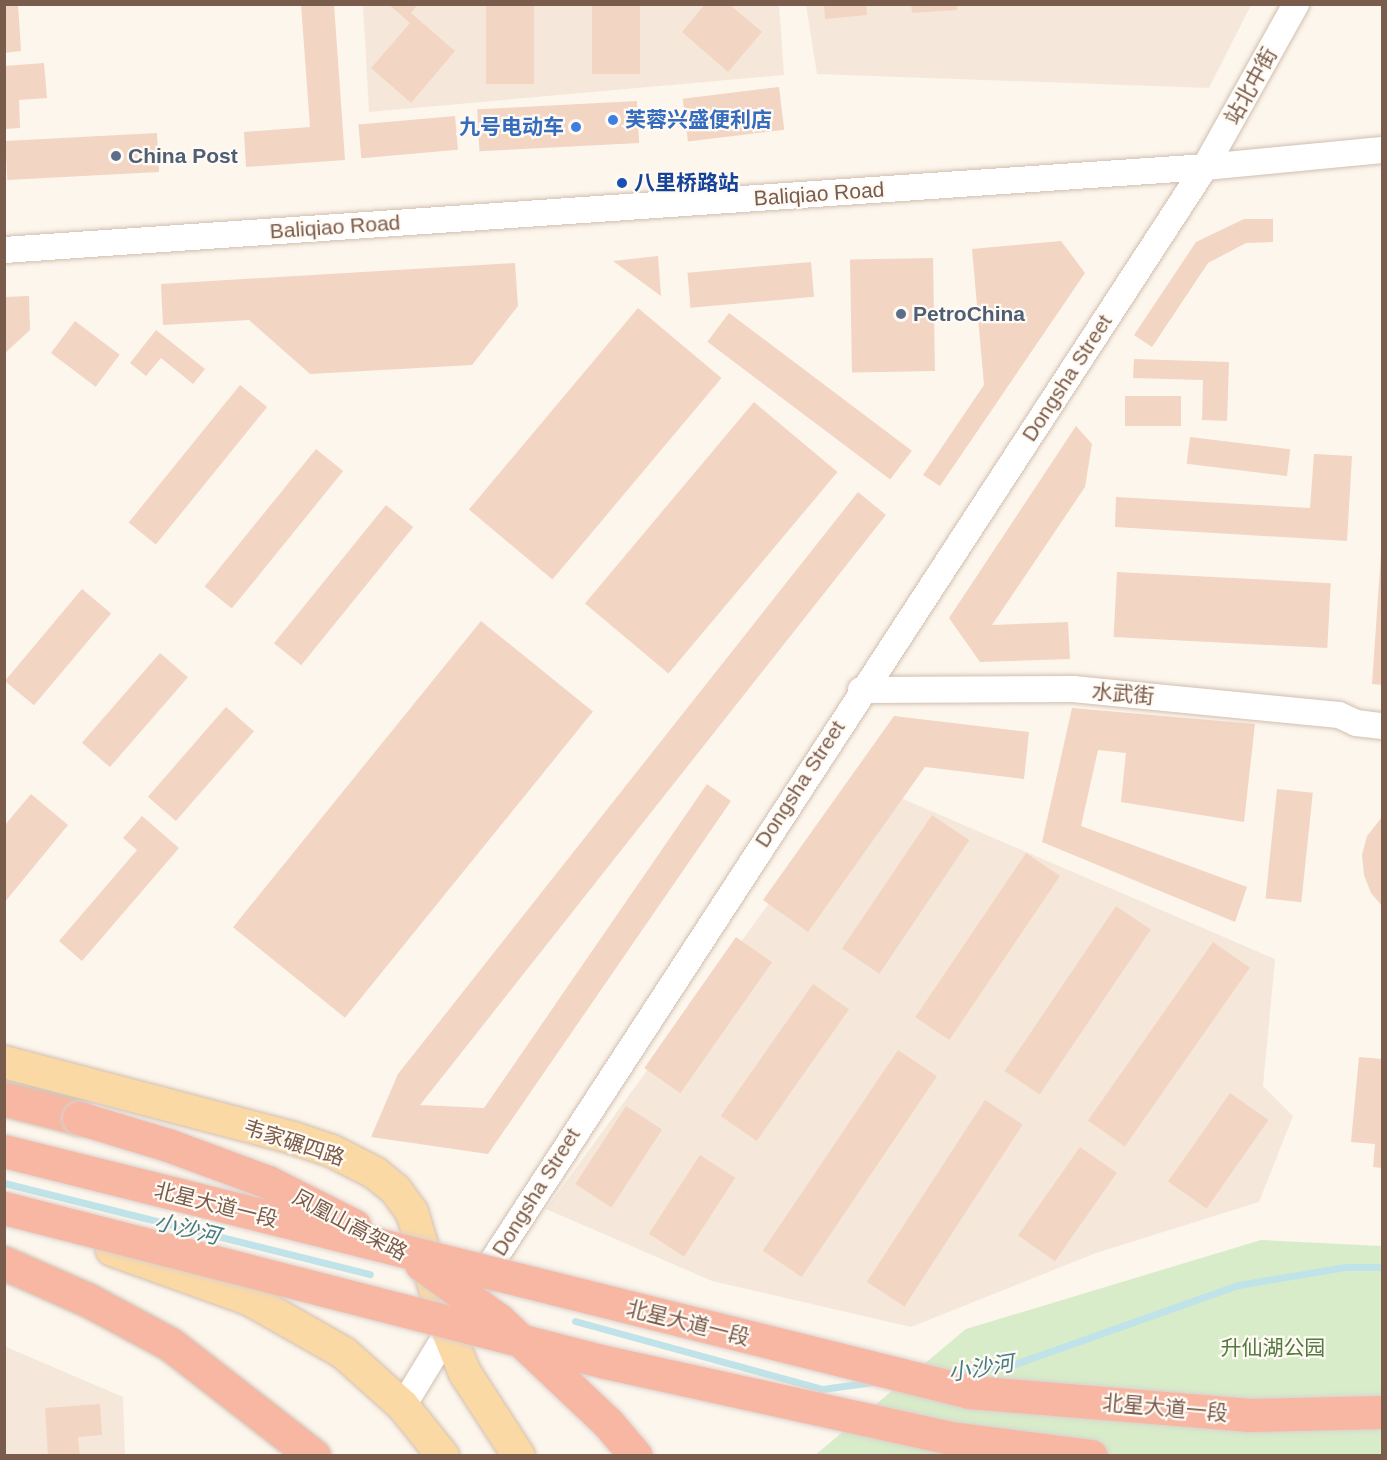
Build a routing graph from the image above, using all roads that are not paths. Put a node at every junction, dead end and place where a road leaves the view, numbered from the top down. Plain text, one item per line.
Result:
1 (1296, 4) edge
2 (1383, 150) edge
3 (1205, 167) junction
4 (4, 250) edge
5 (861, 690) junction
6 (1383, 726) edge
7 (4, 1062) edge
8 (4, 1099) edge
9 (4, 1151) edge
10 (4, 1208) edge
11 (4, 1221) edge
12 (4, 1263) edge
13 (448, 1332) junction
14 (403, 1406) junction
15 (1383, 1412) edge
16 (314, 1455) edge
17 (443, 1455) edge
18 (519, 1455) edge
19 (636, 1455) edge
20 (1091, 1455) edge

1 - 3 street, 站北中街
2 - 3 street, Baliqiao Road
3 - 4 street, Baliqiao Road
3 - 5 street, Dongsha Street
5 - 6 street, 水武街
5 - 13 street, Dongsha Street
7 - 13 main road, 韦家碾四路
8 - 19 highway, 凤凰山高架路, bridge
9 - 15 highway, 北星大道一段, bridge
10 - 20 highway, bridge
11 - 14 main road
12 - 16 highway
13 - 14 street, Dongsha Street
13 - 18 main road, 韦家碾四路
14 - 17 main road

